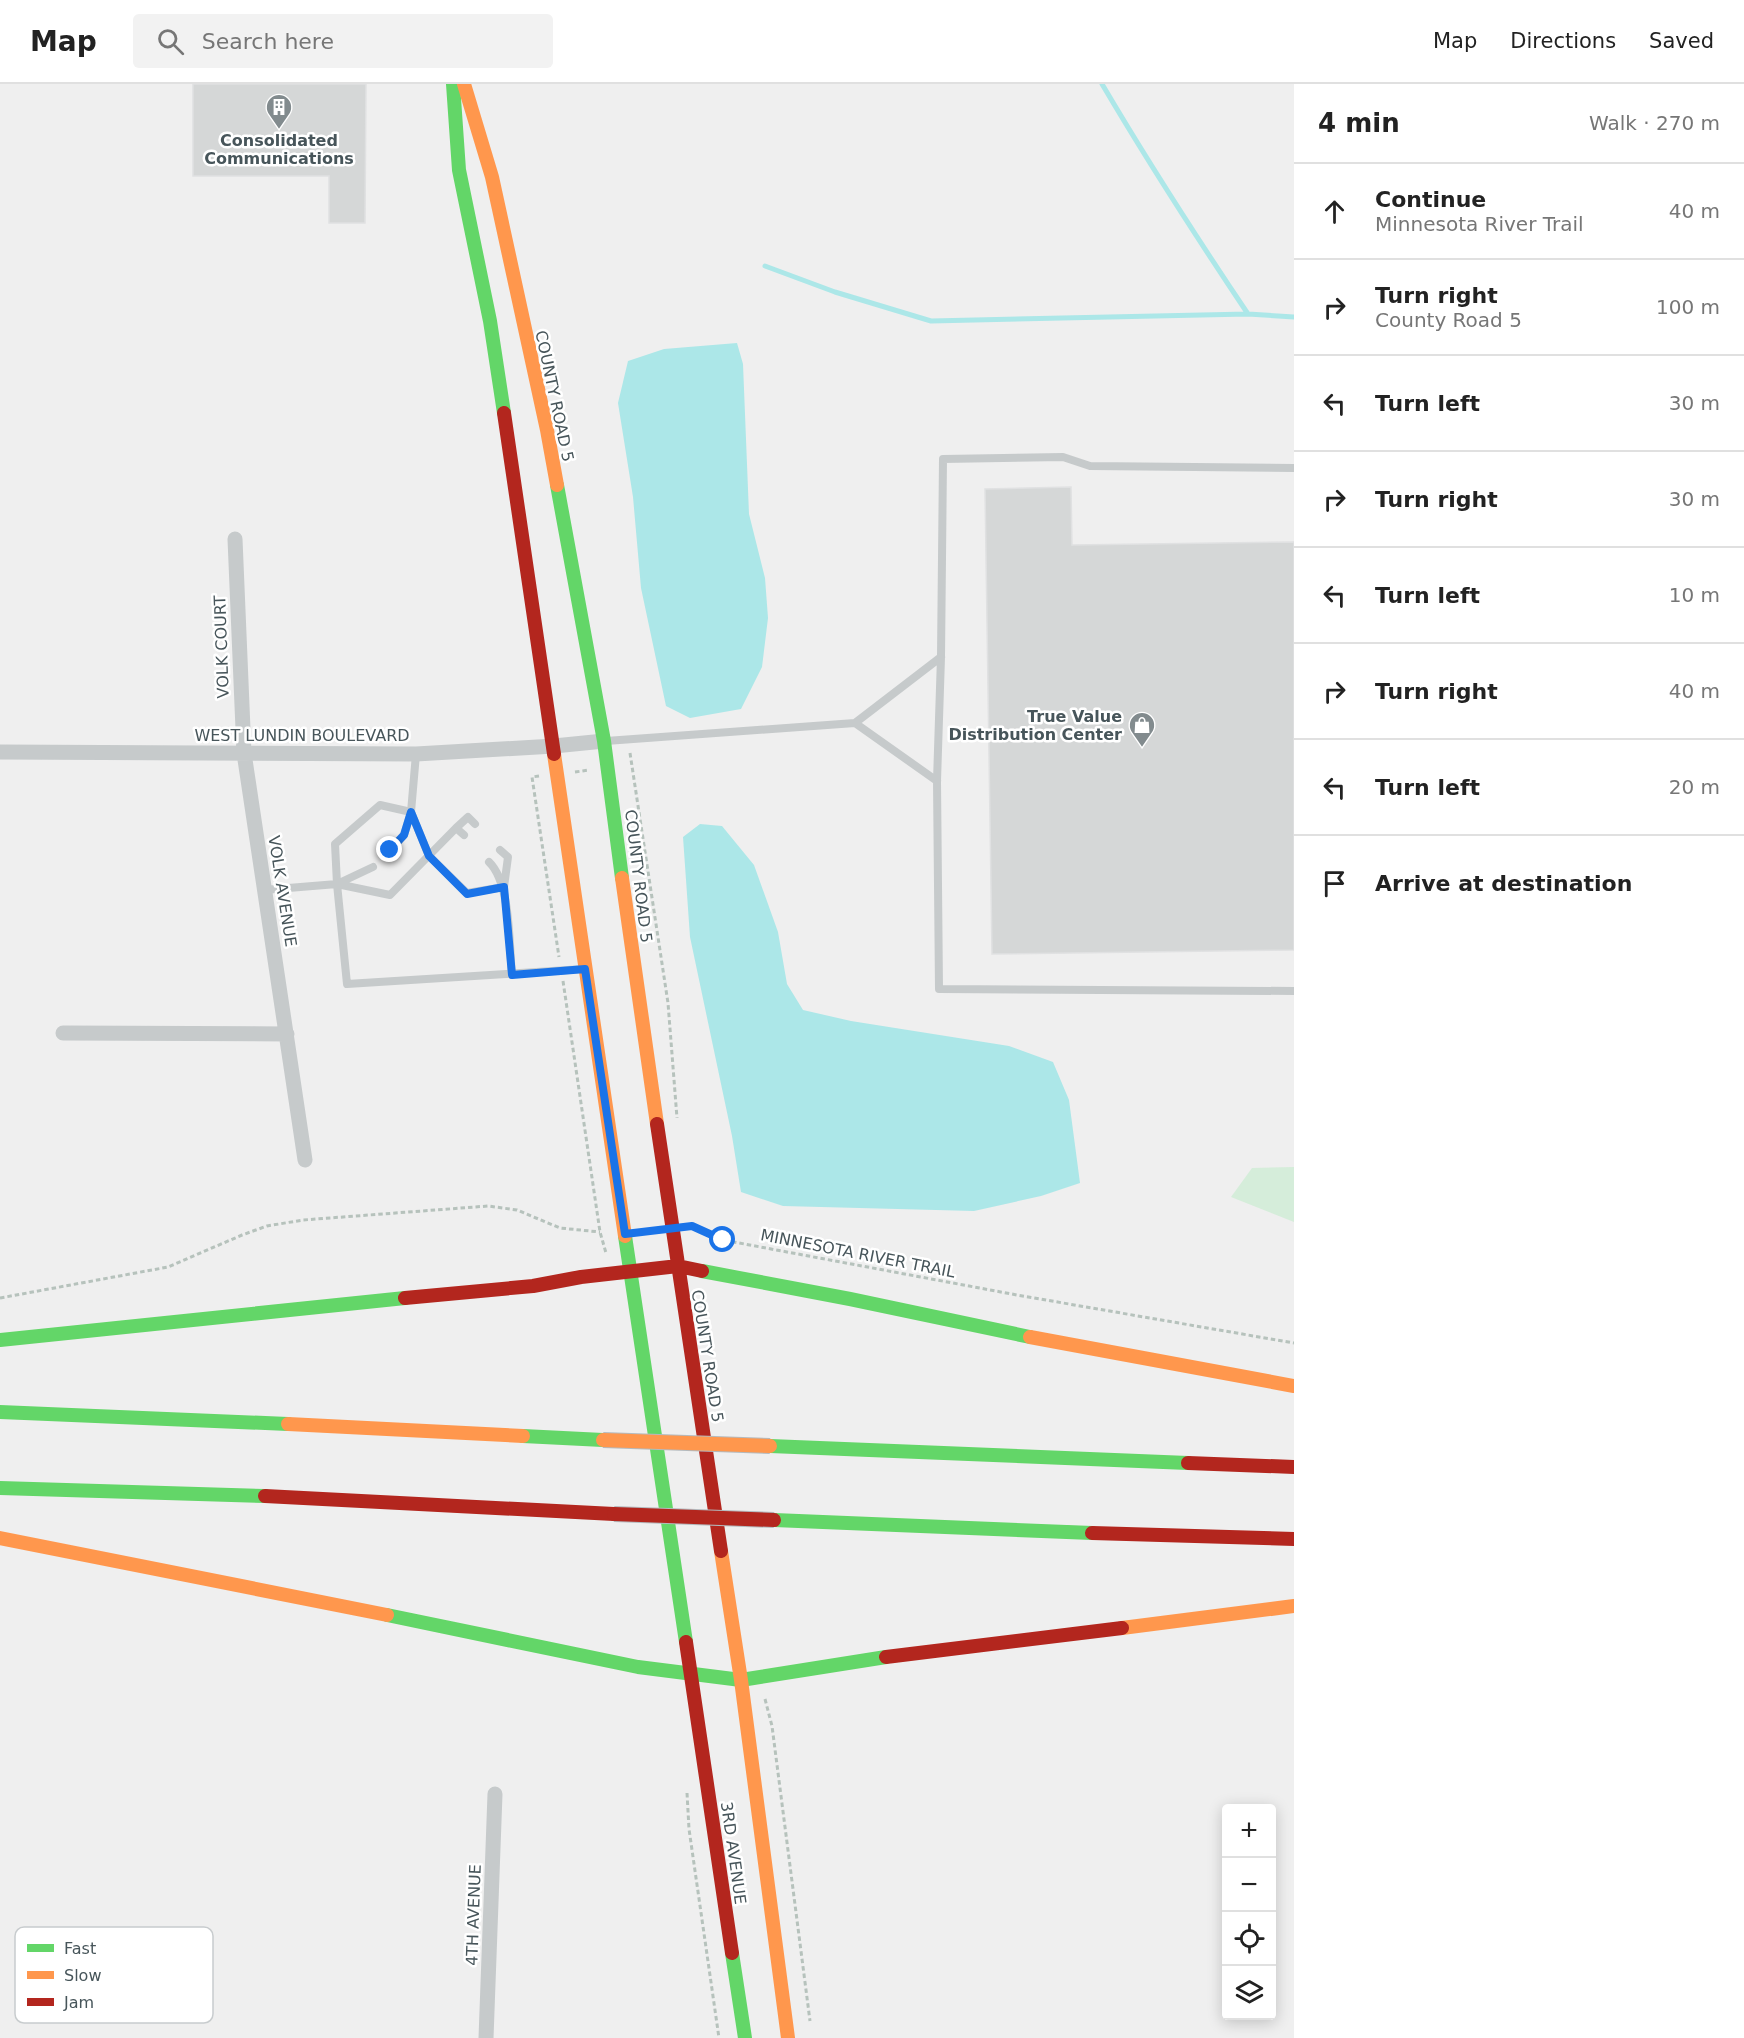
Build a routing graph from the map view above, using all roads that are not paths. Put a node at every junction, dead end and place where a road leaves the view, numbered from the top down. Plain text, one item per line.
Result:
1 (453, 84) edge
2 (464, 84) edge
3 (1294, 468) edge
4 (235, 539) dead end
5 (941, 657) junction
6 (855, 723) junction
7 (604, 741) junction
8 (554, 746) junction
9 (0, 752) edge
10 (244, 753) junction
11 (416, 754) junction
12 (937, 781) junction
13 (411, 812) junction
14 (475, 824) dead end
15 (456, 828) junction
16 (464, 835) dead end
17 (390, 850) dead end
18 (500, 850) dead end
19 (429, 856) junction
20 (489, 862) dead end
21 (373, 867) dead end
22 (337, 884) junction
23 (504, 887) junction
24 (264, 890) junction
25 (585, 969) junction
26 (512, 975) junction
27 (1294, 991) edge
28 (63, 1033) dead end
29 (287, 1034) junction
30 (304, 1160) dead end
31 (678, 1266) junction
32 (631, 1271) junction
33 (0, 1340) edge
34 (1294, 1386) edge
35 (0, 1412) edge
36 (1294, 1467) edge
37 (0, 1488) edge
38 (0, 1538) edge
39 (1294, 1539) edge
40 (1294, 1606) edge
41 (690, 1673) junction
42 (741, 1680) junction
43 (495, 1794) dead end
44 (486, 2038) edge
45 (745, 2038) edge
46 (788, 2038) edge

1 - 8 main road
2 - 7 main road, COUNTY ROAD 5
3 - 5 lane
4 - 10 street, VOLK COURT
5 - 6 lane
5 - 12 lane
6 - 7 lane
6 - 12 lane
7 - 8 street, WEST LUNDIN BOULEVARD
7 - 31 main road, COUNTY ROAD 5
8 - 11 street, WEST LUNDIN BOULEVARD
8 - 25 main road
9 - 10 street, WEST LUNDIN BOULEVARD
10 - 11 street, WEST LUNDIN BOULEVARD
10 - 24 street, VOLK AVENUE
11 - 13 lane
12 - 27 lane
13 - 17 lane
13 - 19 lane
13 - 22 lane
14 - 15 lane
15 - 16 lane
15 - 19 lane
18 - 23 lane
19 - 22 lane
19 - 23 lane
20 - 23 lane
21 - 22 lane
22 - 24 lane
22 - 26 lane
23 - 26 lane
24 - 29 street, VOLK AVENUE
25 - 26 lane
25 - 32 main road
28 - 29 street
29 - 30 street, VOLK AVENUE
31 - 32 main road
31 - 34 main road
31 - 42 main road, COUNTY ROAD 5
32 - 33 main road
32 - 41 main road
35 - 36 main road, bridge
37 - 39 main road, bridge
38 - 41 main road
40 - 42 main road
41 - 42 main road
41 - 45 main road, 3RD AVENUE
42 - 46 main road, 3RD AVENUE
43 - 44 street, 4TH AVENUE

